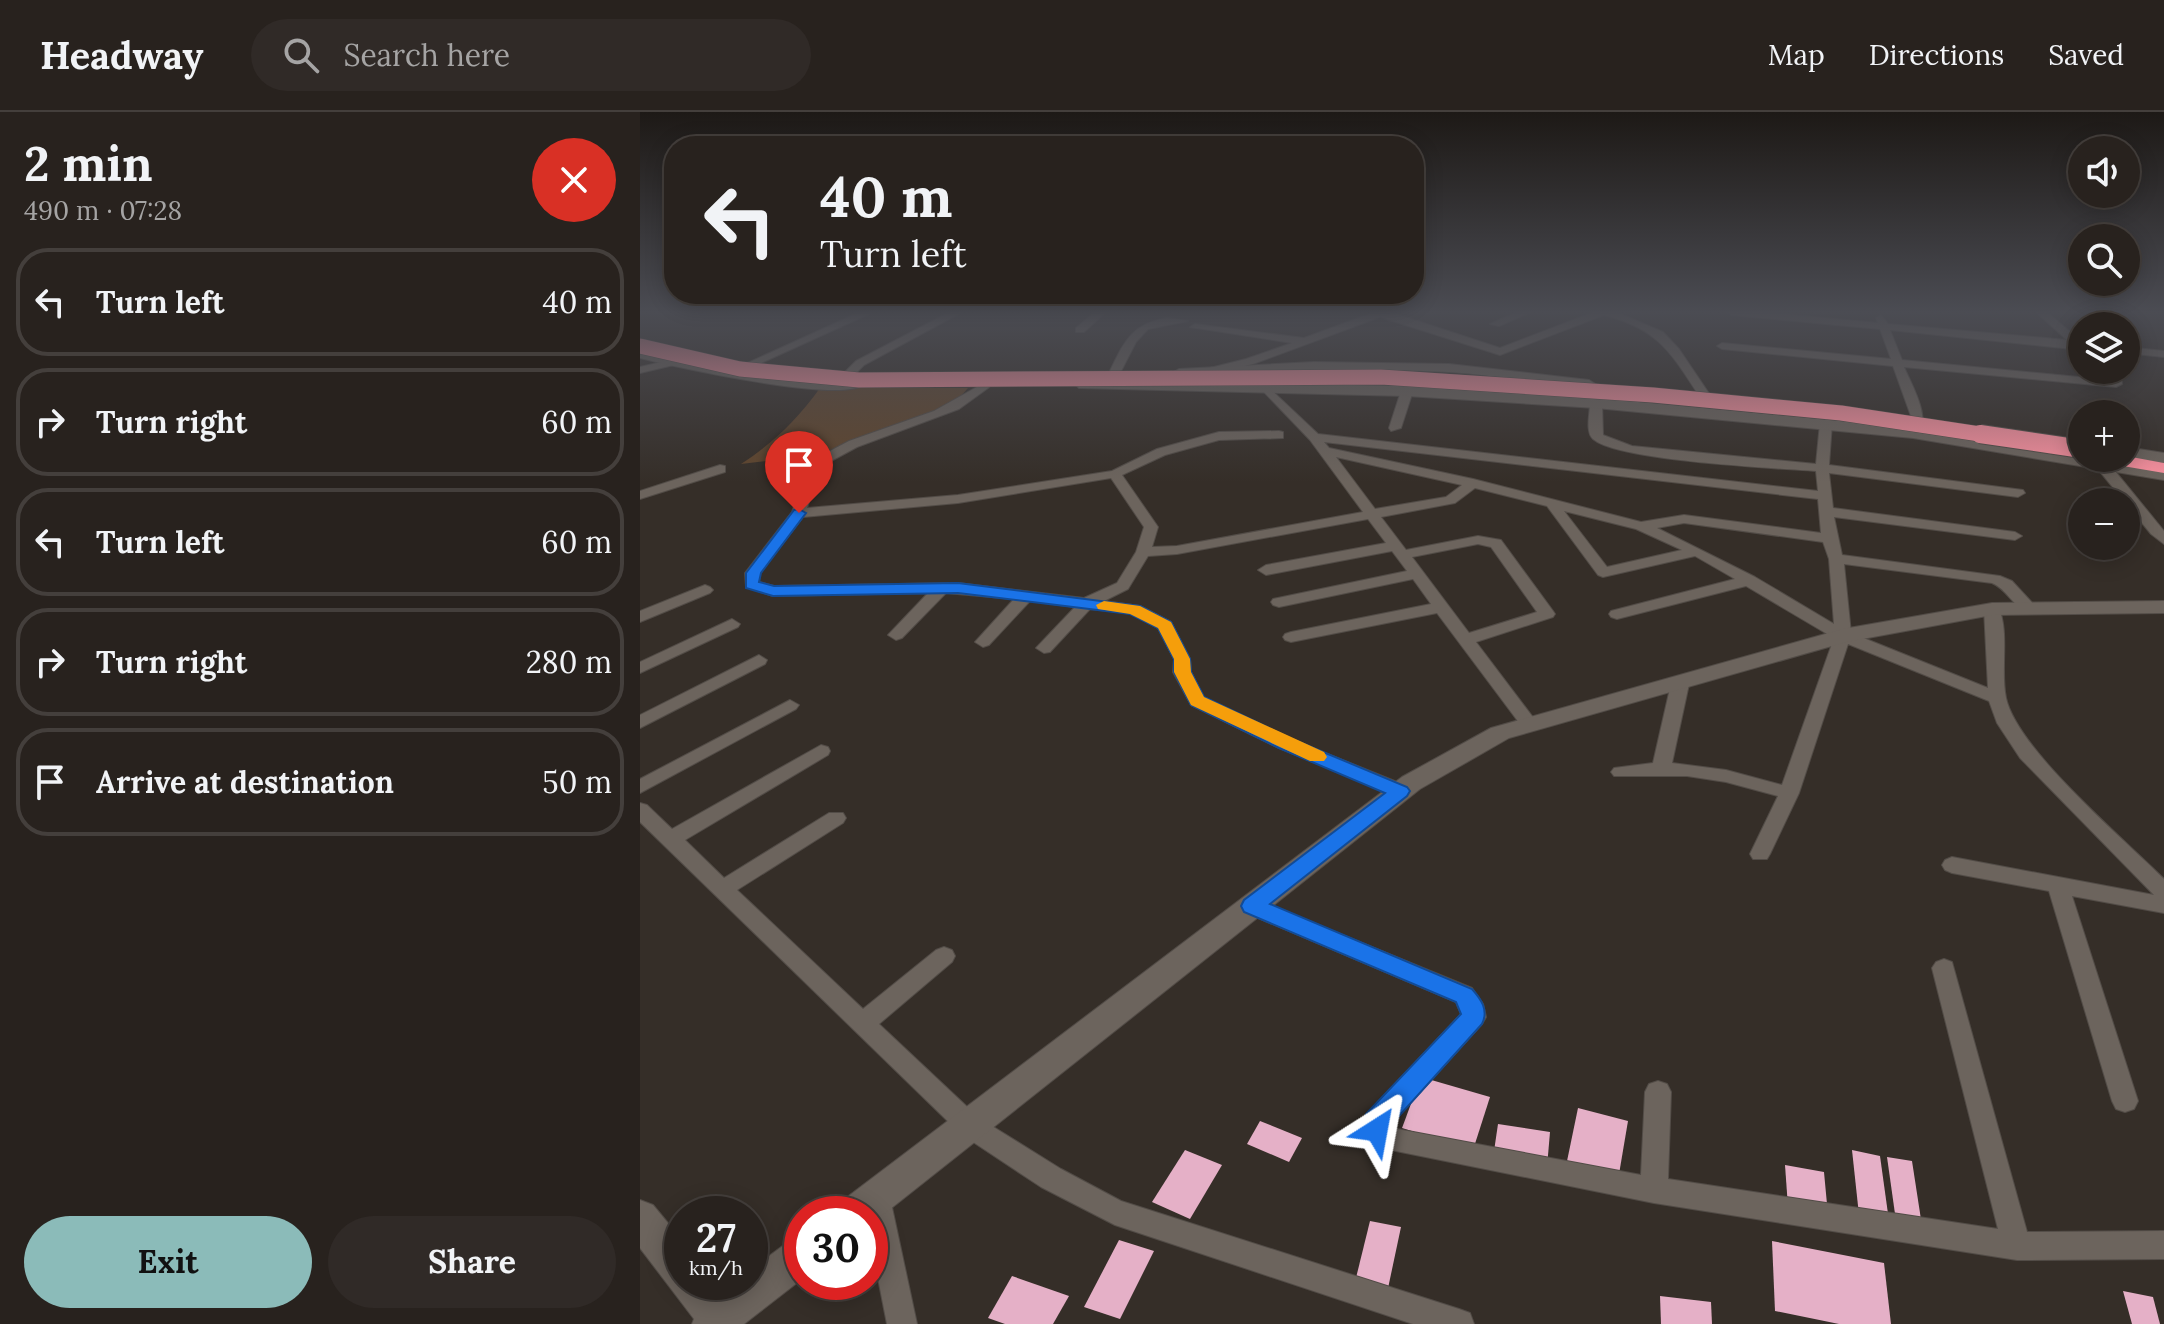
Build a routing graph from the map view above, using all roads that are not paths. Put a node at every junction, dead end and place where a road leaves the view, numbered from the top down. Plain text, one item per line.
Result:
1 (706, 369) edge
2 (721, 369) edge
3 (738, 369) edge
4 (769, 369) edge
5 (854, 369) edge
6 (1117, 369) edge
7 (1219, 369) edge
8 (1240, 369) edge
9 (1456, 369) edge
10 (1687, 369) edge
11 (1899, 369) edge
12 (1948, 369) edge
13 (1214, 370) junction
14 (846, 377) junction
15 (1113, 377) junction
16 (2068, 380) edge
17 (984, 386) junction
18 (1267, 389) junction
19 (1203, 390) junction
20 (1407, 391) junction
21 (1704, 395) junction
22 (1596, 403) junction
23 (1826, 423) junction
24 (1916, 426) junction
25 (1395, 428) dead end
26 (1279, 435) dead end
27 (1314, 437) junction
28 (2068, 447) edge
29 (2068, 447) edge
30 (2068, 447) edge
31 (1325, 451) junction
32 (2068, 454) edge
33 (2140, 457) edge
34 (2140, 462) edge
35 (2164, 463) edge
36 (1822, 468) junction
37 (720, 469) dead end
38 (2140, 469) edge
39 (2112, 472) edge
40 (1115, 474) junction
41 (2164, 475) edge
42 (1473, 483) junction
43 (2018, 493) dead end
44 (640, 495) edge
45 (1825, 496) junction
46 (1553, 505) junction
47 (1828, 512) junction
48 (799, 513) junction
49 (1370, 514) junction
50 (1641, 526) junction
51 (2015, 536) dead end
52 (1829, 538) junction
53 (2164, 540) edge
54 (1398, 550) junction
55 (1697, 551) junction
56 (1143, 552) junction
57 (1836, 559) junction
58 (1266, 570) dead end
59 (1416, 574) junction
60 (1750, 580) junction
61 (942, 588) junction
62 (705, 590) dead end
63 (1027, 595) junction
64 (1279, 602) dead end
65 (1087, 603) junction
66 (1442, 607) junction
67 (2028, 607) junction
68 (2164, 607) edge
69 (1992, 609) junction
70 (1617, 614) dead end
71 (640, 617) edge
72 (732, 624) dead end
73 (896, 635) dead end
74 (1843, 636) junction
75 (1291, 637) dead end
76 (1467, 639) junction
77 (983, 642) dead end
78 (1044, 648) dead end
79 (759, 660) dead end
80 (640, 668) edge
81 (1680, 684) junction
82 (1997, 698) junction
83 (790, 705) dead end
84 (640, 722) edge
85 (1529, 724) junction
86 (821, 751) dead end
87 (1662, 766) junction
88 (1621, 772) dead end
89 (640, 787) edge
90 (1400, 791) junction
91 (1789, 793) junction
92 (640, 810) edge
93 (836, 818) dead end
94 (673, 838) junction
95 (1760, 854) dead end
96 (1952, 865) dead end
97 (2058, 885) junction
98 (721, 890) junction
99 (2164, 892) edge
100 (2164, 905) edge
101 (1252, 906) junction
102 (944, 956) dead end
103 (1944, 968) dead end
104 (862, 1024) junction
105 (1658, 1092) dead end
106 (2125, 1101) dead end
107 (970, 1126) junction
108 (1654, 1190) junction
109 (879, 1196) edge
110 (640, 1218) edge
111 (2164, 1245) edge
112 (2017, 1246) junction
113 (664, 1248) edge
114 (784, 1269) edge
115 (888, 1278) edge
116 (702, 1300) edge
117 (715, 1321) edge
118 (902, 1324) edge
119 (1459, 1324) edge

1 - 17 street
2 - 29 highway, bridge
3 - 28 highway, bridge
4 - 14 street
5 - 14 street
6 - 15 street
7 - 13 street
8 - 13 street
9 - 21 street
10 - 21 street
11 - 24 street
12 - 16 street
13 - 15 street
13 - 19 street
14 - 15 street
17 - 19 street
17 - 48 street
18 - 19 street
18 - 20 street
18 - 27 street
20 - 22 street
20 - 25 street
21 - 24 street
22 - 23 street
22 - 36 street
23 - 24 street
23 - 36 street
24 - 30 street
24 - 32 street
26 - 40 street
27 - 31 street
27 - 45 street
31 - 42 street
31 - 49 street
33 - 35 highway
34 - 35 highway
36 - 43 street
36 - 45 street
37 - 44 street
38 - 41 street
39 - 53 street
40 - 48 street
40 - 56 street
42 - 46 street
42 - 49 street
45 - 47 street
46 - 50 street
46 - 55 street
47 - 51 street
47 - 52 street
48 - 61 street
49 - 54 street
49 - 56 street
50 - 52 street
50 - 55 street
52 - 57 street
54 - 58 street
54 - 59 street
54 - 76 street
55 - 60 street
56 - 65 street
57 - 67 street
57 - 74 street
59 - 64 street
59 - 66 street
60 - 70 street
60 - 74 street
61 - 63 street
61 - 73 street
62 - 71 street
63 - 65 street
63 - 77 street
65 - 78 street
65 - 90 street
66 - 75 street
66 - 76 street
67 - 68 street
67 - 69 street
69 - 74 street
69 - 82 street
72 - 80 street
74 - 81 street
74 - 82 street
74 - 91 street
76 - 85 street
79 - 84 street
81 - 85 street
81 - 87 street
82 - 99 street
83 - 89 street
85 - 90 street
86 - 94 street
87 - 88 street
87 - 91 street
90 - 101 street
91 - 95 street
92 - 94 street
93 - 98 street
94 - 98 street
96 - 97 street
97 - 100 street
97 - 106 street
98 - 104 street
101 - 107 street
101 - 108 street
102 - 104 street
103 - 112 street
104 - 107 street
105 - 108 street
107 - 109 street
107 - 119 street
108 - 112 street
110 - 113 street
111 - 112 street
114 - 117 street
115 - 118 street
116 - 117 street

